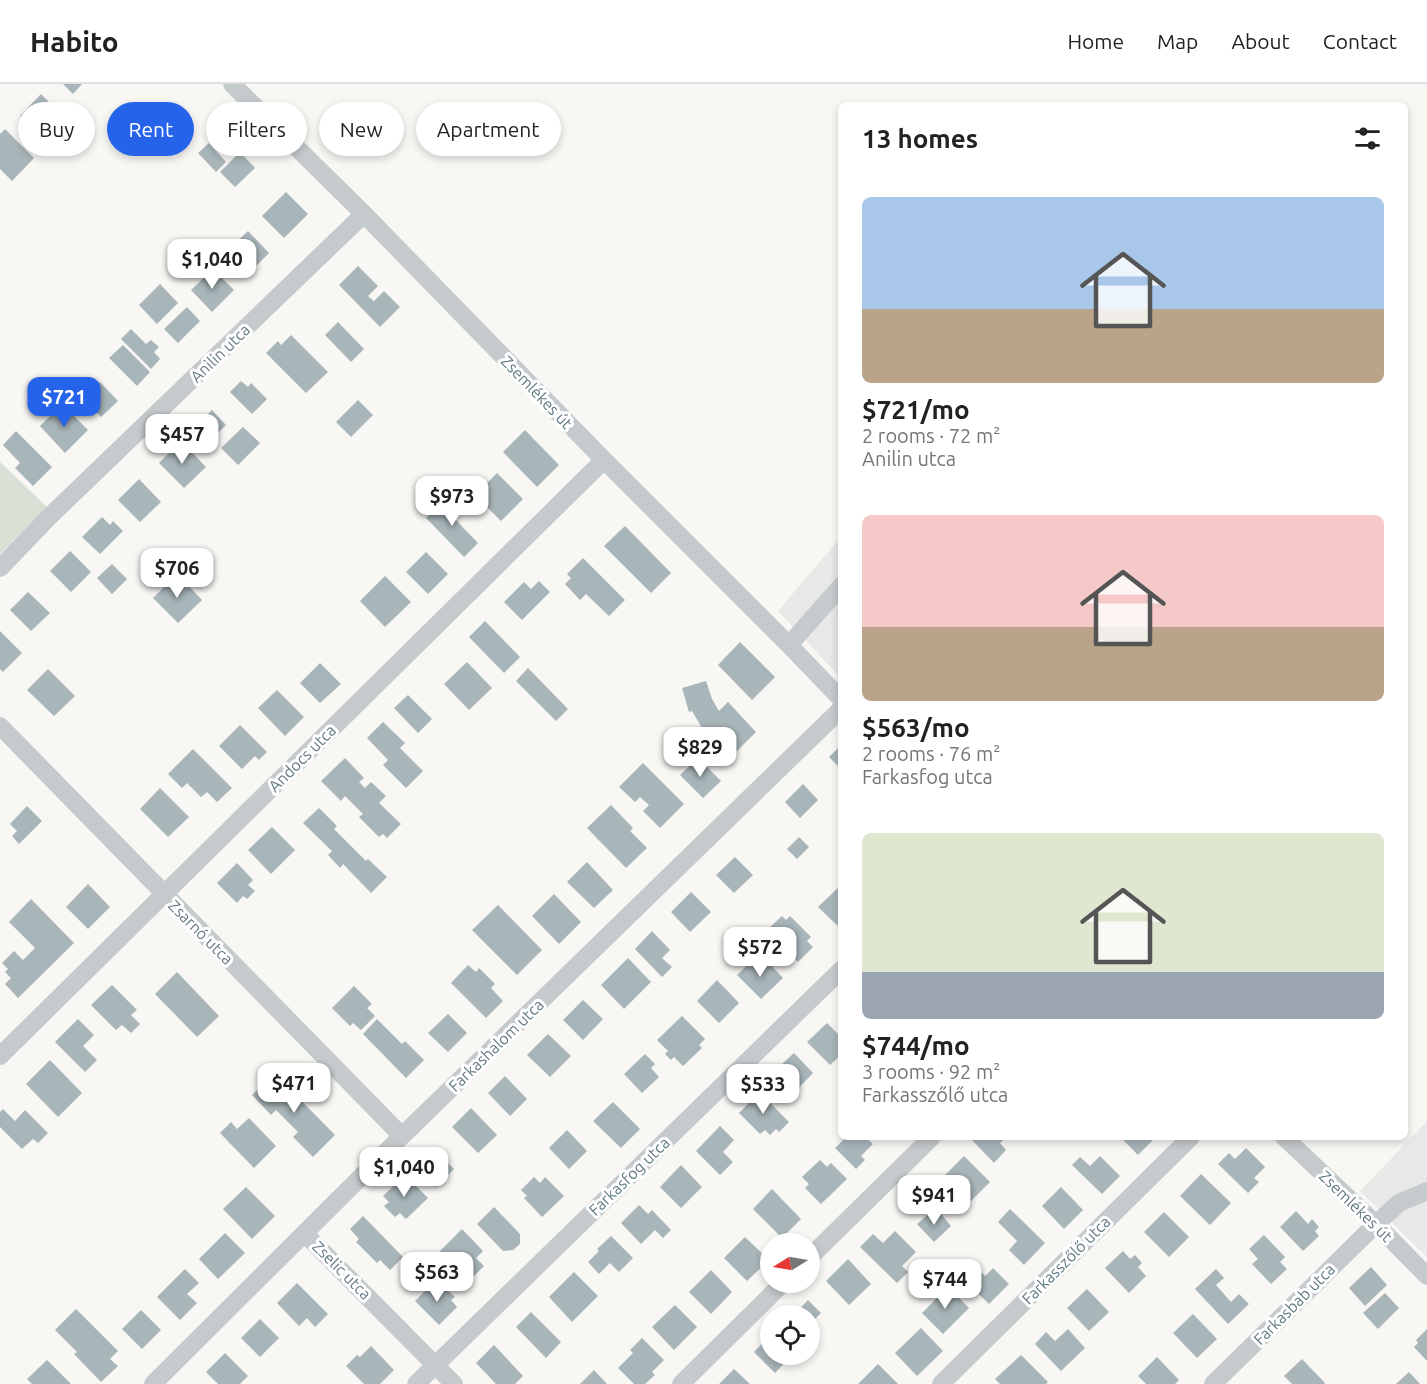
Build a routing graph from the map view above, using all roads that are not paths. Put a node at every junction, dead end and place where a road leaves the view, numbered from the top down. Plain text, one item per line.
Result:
1 (232, 84) edge
2 (364, 214) junction
3 (604, 460) junction
4 (0, 568) edge
5 (838, 590) edge
6 (789, 645) junction
7 (838, 696) edge
8 (838, 712) edge
9 (0, 726) edge
10 (164, 894) junction
11 (838, 973) edge
12 (0, 1056) edge
13 (402, 1136) junction
14 (929, 1140) edge
15 (1188, 1140) edge
16 (1287, 1140) edge
17 (1427, 1191) edge
18 (1376, 1224) junction
19 (305, 1234) junction
20 (820, 1247) edge
21 (1427, 1276) edge
22 (773, 1293) edge
23 (435, 1365) junction
24 (153, 1384) edge
25 (416, 1384) edge
26 (454, 1384) edge
27 (681, 1384) edge
28 (941, 1384) edge
29 (1213, 1384) edge

1 - 2 street, Zsemlékes út
2 - 3 street, Zsemlékes út
2 - 4 street, Anilin utca
3 - 6 street, Zsemlékes út
3 - 10 street, Andocs utca
5 - 6 street
6 - 7 street, Zsemlékes út
8 - 13 street, Farkashalom utca
9 - 10 street, Zsarnó utca
10 - 12 street, Andocs utca
10 - 13 street, Zsarnó utca
11 - 23 street, Farkasfog utca
13 - 19 street, Farkashalom utca
14 - 20 street
15 - 28 street, Farkasszőlő utca
16 - 18 street, Zsemlékes út
17 - 18 street, Farkasbab utca
18 - 21 street, Zsemlékes út
18 - 29 street, Farkasbab utca
19 - 23 street, Zselic utca
19 - 24 street, Farkashalom utca
22 - 27 street
23 - 25 street, Farkasfog utca
23 - 26 street, Zselic utca

